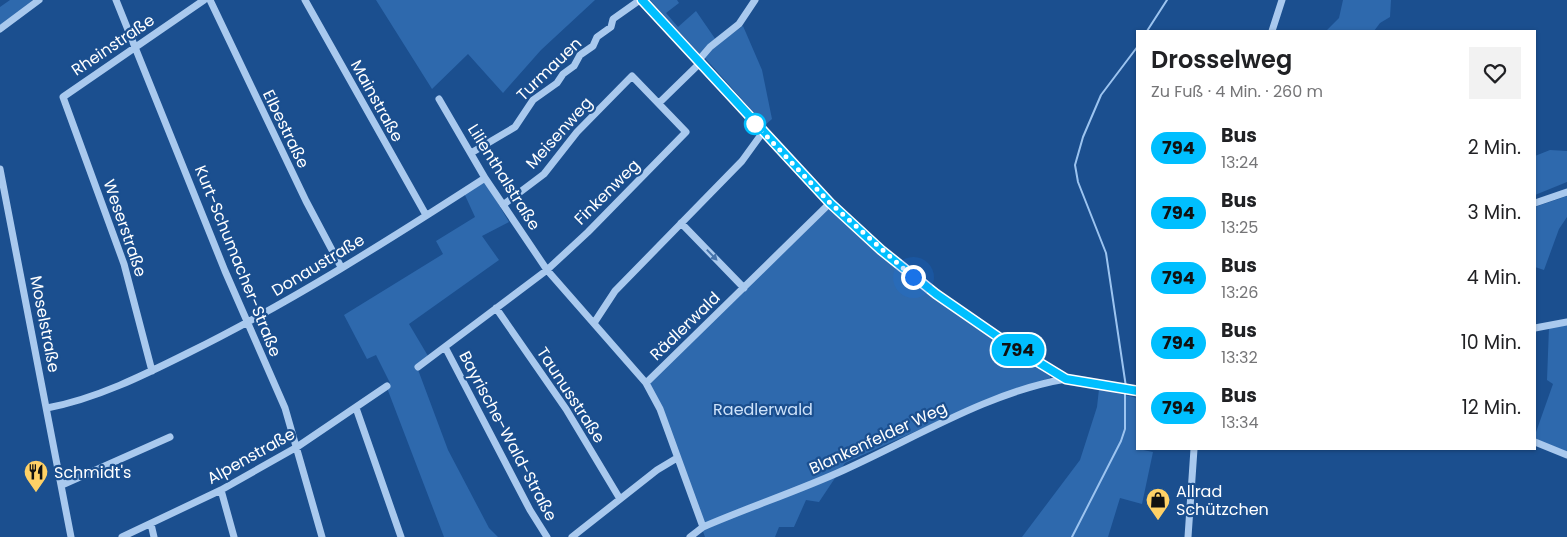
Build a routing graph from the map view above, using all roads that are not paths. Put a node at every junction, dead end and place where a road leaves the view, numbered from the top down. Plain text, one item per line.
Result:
1 (116, 0) edge
2 (204, 0) edge
3 (210, 0) edge
4 (305, 0) edge
5 (641, 0) edge
6 (755, 0) edge
7 (1282, 0) edge
8 (37, 1) edge
9 (0, 29) edge
10 (1272, 30) edge
11 (135, 46) junction
12 (699, 62) junction
13 (63, 97) joint
14 (439, 99) dead end
15 (659, 103) junction
16 (763, 132) junction
17 (471, 153) junction
18 (0, 169) edge
19 (485, 178) junction
20 (1567, 192) edge
21 (830, 203) junction
22 (1536, 203) edge
23 (503, 205) junction
24 (426, 215) junction
25 (681, 223) junction
26 (341, 267) junction
27 (547, 270) junction
28 (744, 288) junction
29 (496, 308) junction
30 (1567, 322) edge
31 (247, 323) junction
32 (594, 323) junction
33 (1536, 328) edge
34 (445, 347) junction
35 (418, 367) dead end
36 (152, 371) junction
37 (1066, 379) junction
38 (646, 383) junction
39 (387, 386) dead end
40 (1136, 390) edge
41 (47, 408) junction
42 (356, 408) junction
43 (170, 436) dead end
44 (1536, 442) edge
45 (297, 447) junction
46 (1194, 450) edge
47 (1567, 455) edge
48 (677, 458) junction
49 (62, 485) junction
50 (221, 490) junction
51 (620, 499) junction
52 (151, 524) junction
53 (703, 527) junction
54 (71, 537) edge
55 (122, 537) edge
56 (154, 537) edge
57 (234, 537) edge
58 (322, 537) edge
59 (401, 537) edge
60 (547, 537) edge
61 (572, 537) edge
62 (690, 537) edge
63 (1188, 537) edge

1 - 11 street, Kurt-Schumacher-Straße
2 - 11 street, Rheinstraße
3 - 26 street, Elbestraße
4 - 24 street, Mainstraße
5 - 12 street
5 - 17 street, Turmauen
6 - 12 street
7 - 10 street
8 - 9 street
11 - 13 street, Rheinstraße
11 - 31 street, Kurt-Schumacher-Straße
12 - 15 street
12 - 16 street
13 - 36 street, Weserstraße
14 - 17 street, Lilienthalstraße
15 - 23 street, Meisenweg
15 - 27 street, Finkenweg
16 - 21 street
16 - 25 street
17 - 19 street, Lilienthalstraße
18 - 41 street, Moselstraße
19 - 23 street, Lilienthalstraße
19 - 24 street, Donaustraße
20 - 22 street
21 - 28 street, Rädlerwald
21 - 37 street
23 - 27 street, Lilienthalstraße
24 - 26 street, Donaustraße
25 -> 28 street, Rädlerwald
25 - 32 street
26 - 31 street, Donaustraße
27 - 29 street, Finkenweg
27 - 32 street, Lilienthalstraße
28 - 38 street, Rädlerwald
29 - 34 street, Finkenweg
29 - 51 street, Taunusstraße
30 - 33 street
31 - 36 street, Donaustraße
31 - 45 street, Kurt-Schumacher-Straße
32 - 38 street, Lilienthalstraße
34 - 35 street, Finkenweg
34 - 60 street, Bayrische-Wald-Straße
36 - 41 street, Donaustraße
37 - 40 street
37 - 53 street, Blankenfelder Weg
38 - 48 street, Lilienthalstraße
39 - 42 street, Alpenstraße
41 - 49 street, Moselstraße
42 - 45 street, Alpenstraße
42 - 59 street
43 - 49 street
44 - 47 street
45 - 50 street, Alpenstraße
45 - 58 street, Kurt-Schumacher-Straße
46 - 63 street
48 - 51 street
48 - 53 street, Lilienthalstraße
49 - 54 street, Moselstraße
50 - 52 street, Alpenstraße
50 - 57 street
51 - 61 street
52 - 55 street, Alpenstraße
52 - 56 street
53 - 62 street, Blankenfelder Weg

